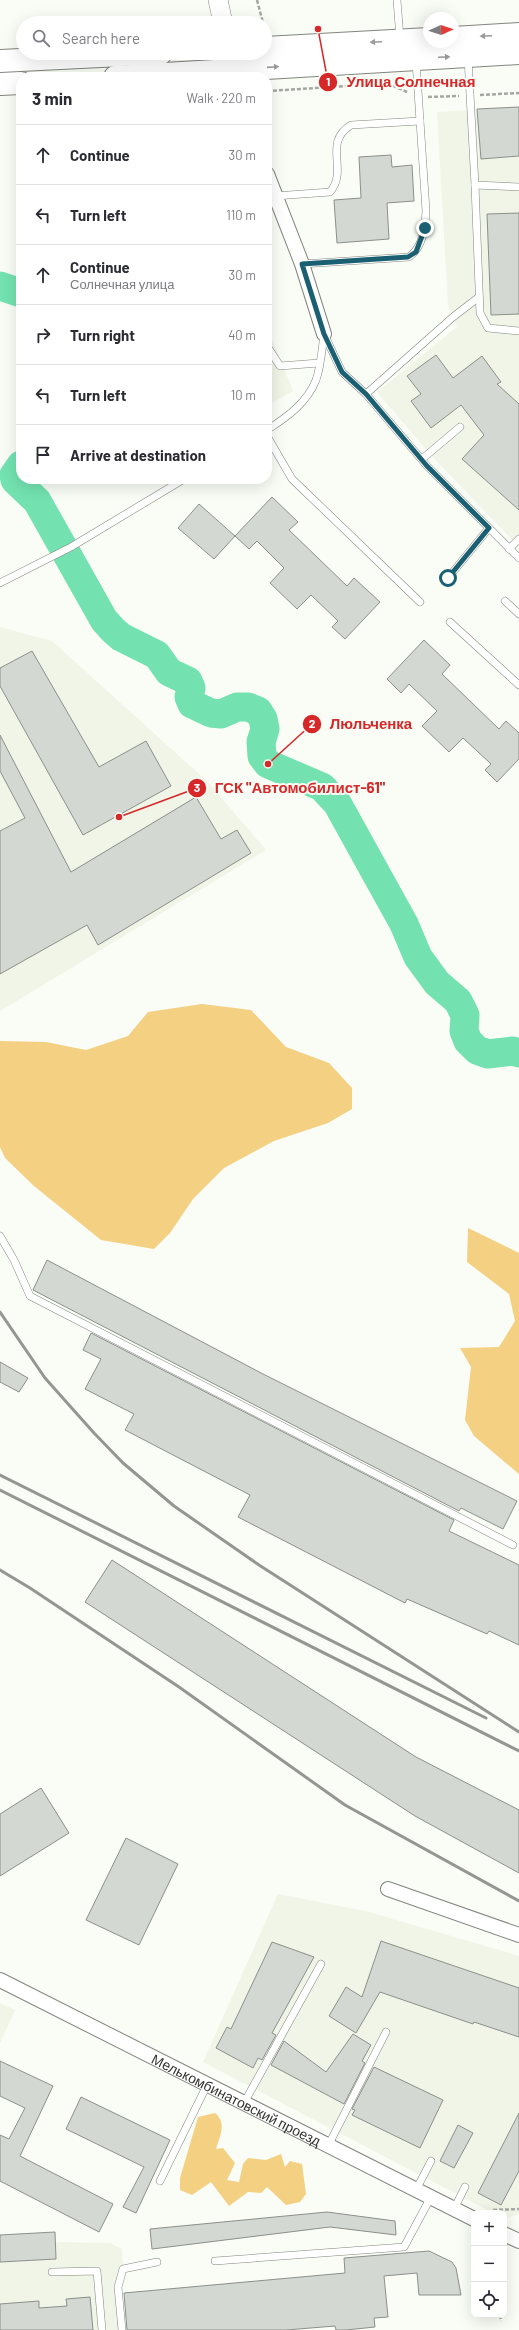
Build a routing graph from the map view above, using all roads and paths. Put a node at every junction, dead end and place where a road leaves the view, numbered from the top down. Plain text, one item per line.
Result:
1 (218, 0) edge
2 (257, 0) edge
3 (397, 0) edge
4 (221, 16) edge
5 (261, 16) edge
6 (519, 34) edge
7 (459, 38) edge
8 (423, 39) edge
9 (400, 41) junction
10 (272, 48) edge
11 (519, 53) edge
12 (468, 56) junction
13 (416, 59) junction
14 (20, 60) edge
15 (0, 61) edge
16 (233, 66) edge
17 (169, 72) edge
18 (16, 83) edge
19 (0, 84) edge
20 (272, 91) edge
21 (419, 98) junction
22 (420, 121) junction
23 (475, 185) junction
24 (519, 187) edge
25 (272, 188) edge
26 (275, 196) junction
27 (302, 264) junction
28 (479, 297) junction
29 (519, 332) edge
30 (324, 334) junction
31 (272, 354) edge
32 (319, 363) junction
33 (366, 394) junction
34 (272, 427) edge
35 (460, 427) dead end
36 (272, 445) edge
37 (422, 459) junction
38 (176, 484) edge
39 (489, 528) junction
40 (519, 539) edge
41 (509, 549) junction
42 (519, 558) edge
43 (448, 578) dead end
44 (0, 583) edge
45 (420, 602) dead end
46 (504, 602) dead end
47 (519, 614) edge
48 (450, 622) dead end
49 (519, 685) edge
50 (0, 1236) edge
51 (513, 1545) dead end
52 (388, 1889) dead end
53 (519, 1934) edge
54 (321, 1964) dead end
55 (0, 1980) edge
56 (386, 2032) dead end
57 (207, 2085) junction
58 (244, 2103) junction
59 (328, 2146) junction
60 (431, 2161) dead end
61 (160, 2181) dead end
62 (465, 2187) dead end
63 (416, 2190) junction
64 (431, 2197) junction
65 (454, 2209) junction
66 (519, 2209) edge
67 (494, 2210) dead end
68 (471, 2218) edge
69 (507, 2235) edge
70 (519, 2241) edge
71 (215, 2261) dead end
72 (157, 2262) dead end
73 (52, 2272) dead end
74 (501, 2318) edge
75 (502, 2321) dead end
76 (102, 2330) edge
77 (122, 2330) edge

1 - 4 main road
2 - 5 path
3 - 9 lane
6 -> 7 highway
8 - 9 highway
9 -> 10 highway
11 - 12 highway
13 -> 12 highway
12 - 23 lane
16 -> 13 highway
13 - 21 lane
14 - 15 highway
16 - 17 highway
18 - 19 highway
20 - 21 path
21 - 22 lane
22 - 26 lane
22 - 27 lane
23 - 24 lane
23 - 28 lane
25 - 26 street
26 - 27 street
27 - 30 street
28 - 29 lane
28 - 33 lane
30 - 32 lane
30 - 33 lane
31 - 32 lane
32 - 34 lane
33 - 37 lane
35 - 37 lane
36 - 45 lane
37 - 39 lane
38 - 44 lane
39 - 41 lane
39 - 43 lane
40 - 41 lane
41 - 42 lane
46 - 47 lane
48 - 49 lane
50 - 51 lane
52 - 53 street
54 - 58 lane
55 - 57 street, Мелькомбинатовский проезд
56 - 59 lane
57 - 58 street, Мелькомбинатовский проезд
57 - 61 lane
58 - 59 street, Мелькомбинатовский проезд
59 - 63 street, Мелькомбинатовский проезд
60 - 63 lane
62 - 65 lane
63 - 64 street, Мелькомбинатовский проезд
64 - 65 street, Мелькомбинатовский проезд
64 - 71 lane
65 - 68 street, Мелькомбинатовский проезд
66 - 67 path
69 - 70 street
72 - 77 lane
73 - 76 lane
74 - 75 path

